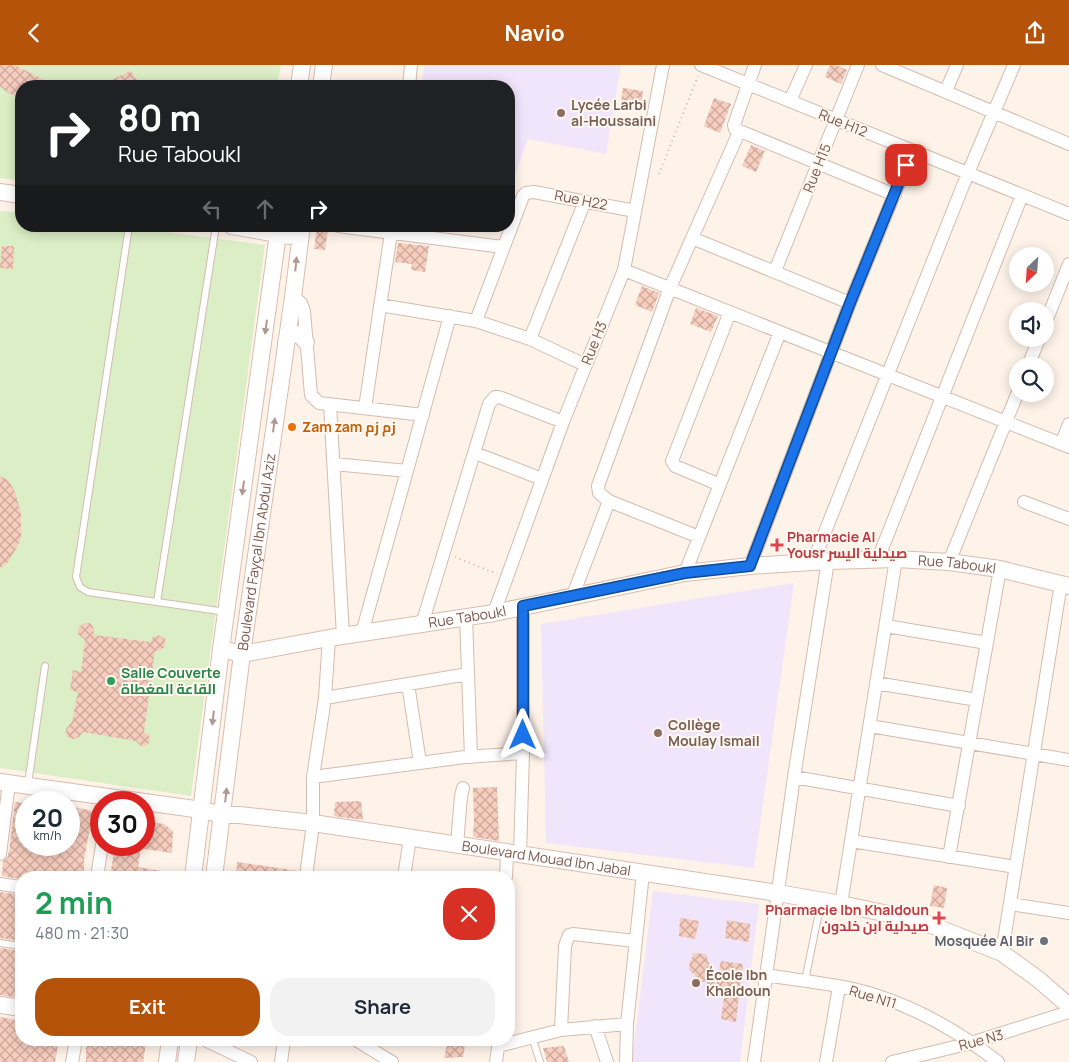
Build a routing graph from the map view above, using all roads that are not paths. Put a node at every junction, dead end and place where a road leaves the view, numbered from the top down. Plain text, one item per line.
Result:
1 (302, 65) edge
2 (324, 65) edge
3 (411, 65) edge
4 (663, 65) edge
5 (702, 65) edge
6 (755, 65) edge
7 (806, 65) edge
8 (858, 65) edge
9 (882, 65) edge
10 (957, 65) edge
11 (1014, 65) edge
12 (908, 70) edge
13 (300, 80) edge
14 (322, 80) edge
15 (410, 80) edge
16 (748, 85) junction
17 (946, 91) junction
18 (790, 101) junction
19 (993, 112) junction
20 (836, 120) junction
21 (740, 132) junction
22 (1068, 140) edge
23 (912, 151) junction
24 (818, 164) junction
25 (968, 173) junction
26 (0, 192) edge
27 (15, 194) edge
28 (895, 195) junction
29 (1022, 195) junction
30 (585, 201) junction
31 (636, 211) junction
32 (1069, 214) edge
33 (515, 216) edge
34 (128, 232) edge
35 (215, 232) edge
36 (279, 232) edge
37 (392, 232) edge
38 (410, 232) edge
39 (509, 232) edge
40 (301, 233) edge
41 (692, 238) junction
42 (503, 247) junction
43 (1069, 264) edge
44 (624, 270) junction
45 (775, 271) junction
46 (670, 288) junction
47 (293, 297) junction
48 (1054, 302) edge
49 (850, 303) junction
50 (380, 305) junction
51 (730, 312) junction
52 (450, 316) junction
53 (476, 321) junction
54 (780, 332) junction
55 (530, 339) junction
56 (286, 342) junction
57 (306, 342) junction
58 (832, 353) junction
59 (585, 365) junction
60 (887, 374) junction
61 (942, 397) junction
62 (1014, 402) edge
63 (330, 404) junction
64 (365, 408) junction
65 (423, 415) junction
66 (1006, 421) junction
67 (563, 422) junction
68 (1069, 424) edge
69 (1065, 445) edge
70 (475, 453) junction
71 (334, 465) junction
72 (407, 471) junction
73 (542, 479) junction
74 (720, 485) junction
75 (609, 501) junction
76 (1024, 502) dead end
77 (1069, 519) edge
78 (699, 537) junction
79 (878, 559) junction
80 (896, 559) junction
81 (820, 561) junction
82 (949, 562) junction
83 (750, 566) junction
84 (1000, 569) junction
85 (685, 573) junction
86 (1065, 585) edge
87 (573, 595) junction
88 (157, 602) junction
89 (523, 606) junction
90 (226, 612) junction
91 (494, 613) junction
92 (466, 617) junction
93 (422, 624) junction
94 (886, 626) junction
95 (362, 633) junction
96 (336, 637) junction
97 (987, 643) junction
98 (221, 649) junction
99 (242, 654) junction
100 (45, 665) dead end
101 (468, 674) junction
102 (876, 683) junction
103 (408, 684) junction
104 (325, 698) junction
105 (977, 700) junction
106 (870, 726) junction
107 (969, 743) junction
108 (523, 753) junction
109 (1034, 754) junction
110 (471, 757) junction
111 (1069, 760) edge
112 (420, 763) junction
113 (313, 777) junction
114 (794, 777) junction
115 (5, 783) edge
116 (27, 786) junction
117 (463, 788) dead end
118 (859, 788) junction
119 (90, 797) edge
120 (155, 805) edge
121 (959, 806) junction
122 (202, 810) junction
123 (223, 815) junction
124 (313, 823) junction
125 (410, 838) junction
126 (851, 841) junction
127 (457, 845) junction
128 (0, 854) edge
129 (513, 855) junction
130 (100, 856) edge
131 (950, 857) junction
132 (1016, 867) junction
133 (98, 871) edge
134 (194, 871) edge
135 (215, 871) edge
136 (307, 871) edge
137 (405, 871) edge
138 (508, 871) edge
139 (643, 873) junction
140 (0, 884) edge
141 (15, 886) edge
142 (778, 893) junction
143 (821, 901) junction
144 (841, 904) junction
145 (1010, 905) junction
146 (1069, 913) edge
147 (635, 941) junction
148 (0, 943) edge
149 (15, 945) edge
150 (1002, 953) junction
151 (766, 975) junction
152 (805, 981) junction
153 (839, 987) junction
154 (0, 1005) edge
155 (1069, 1006) edge
156 (15, 1007) edge
157 (1069, 1013) edge
158 (627, 1024) junction
159 (595, 1026) junction
160 (561, 1030) junction
161 (532, 1037) junction
162 (515, 1040) edge
163 (971, 1043) junction
164 (75, 1046) edge
165 (169, 1046) edge
166 (188, 1046) edge
167 (217, 1046) edge
168 (283, 1046) edge
169 (366, 1046) edge
170 (499, 1046) edge
171 (72, 1062) edge
172 (167, 1062) edge
173 (186, 1062) edge
174 (250, 1062) edge
175 (281, 1062) edge
176 (392, 1062) edge
177 (496, 1062) edge
178 (540, 1062) edge
179 (607, 1062) edge
180 (626, 1062) edge
181 (754, 1062) edge
182 (826, 1062) edge
183 (892, 1062) edge
184 (998, 1062) edge

1 - 13 main road
2 - 14 main road
3 - 15 street
4 - 31 street, Rue H3
5 - 16 street, Rue H12
6 - 16 street
7 - 18 street
8 - 20 street, Rue H15
9 - 12 street
10 - 17 street
11 - 19 street
12 - 17 street
16 - 18 street, Rue H12
16 - 21 street
17 - 19 street
18 - 20 street, Rue H12
19 - 22 street
19 - 25 street
20 - 23 street, Rue H12
20 - 24 street, Rue H15
21 - 24 street
21 - 41 street
23 - 25 street, Rue H12
23 - 28 street
24 - 28 street
24 - 45 street, Rue H15
25 - 29 street, Rue H12
25 - 60 street
26 - 27 main road
28 - 49 street
29 - 32 street, Rue H12
29 - 61 street
30 - 31 street, Rue H22
30 - 33 street, Rue H22
30 - 55 street
31 - 44 street, Rue H3
34 - 88 lane
35 - 88 lane
36 -> 90 main road, Boulevard Fayçal Ibn Abdul Aziz
37 - 50 street
38 - 42 street
39 - 42 street, Rue H22
47 -> 40 main road, Boulevard Fayçal Ibn Abdul Aziz
41 - 45 street
41 - 46 street
42 - 53 street
43 - 48 street
44 - 46 street
44 - 59 street, Rue H3
45 - 49 street
46 - 51 street
46 - 75 street
47 - 56 main road, Boulevard Fayçal Ibn Abdul Aziz
47 - 57 street
49 - 58 street
50 - 52 street
50 - 64 street
51 - 54 street
51 - 74 street
52 - 53 street
52 - 65 street
53 - 55 street
54 - 58 street
54 - 74 street
55 - 59 street
56 - 57 main road
99 -> 56 main road, Boulevard Fayçal Ibn Abdul Aziz
57 - 63 street
58 - 60 street
58 - 83 street
59 - 67 street, Rue H3
60 - 61 street
60 - 81 street
61 - 66 street
61 - 79 street
62 - 66 street
63 - 64 street
63 - 71 street
64 - 65 street
65 - 72 street
66 - 69 street
66 - 82 street
67 - 70 street
67 - 73 street, Rue H3
68 - 69 street
70 - 73 street
70 - 93 street
71 - 72 street
71 - 96 street
72 - 95 street
73 - 91 street, Rue H3
74 - 78 street
75 - 78 street
75 - 87 street
76 - 77 street
78 - 85 street
79 - 80 main road, Rue Taboukl
79 - 81 main road, Rue Taboukl
80 - 82 main road, Rue Taboukl
80 - 94 street
81 - 83 main road, Rue Taboukl
81 - 114 street
82 - 84 main road, Rue Taboukl
83 - 85 main road, Rue Taboukl
84 - 86 main road, Rue Taboukl
84 - 97 street
85 - 87 main road, Rue Taboukl
86 - 109 street
87 - 89 main road, Rue Taboukl
88 - 90 lane
89 - 91 main road, Rue Taboukl
89 - 108 street
90 - 98 main road, Boulevard Fayçal Ibn Abdul Aziz
91 - 92 main road, Rue Taboukl
92 - 93 main road, Rue Taboukl
92 - 101 street
93 - 95 main road, Rue Taboukl
94 - 97 street
94 - 102 street
95 - 96 main road, Rue Taboukl
96 - 99 main road, Rue Taboukl
96 - 104 street
97 - 105 street
98 - 99 main road, Rue Taboukl
98 -> 122 main road, Boulevard Fayçal Ibn Abdul Aziz
123 -> 99 main road, Boulevard Fayçal Ibn Abdul Aziz
100 - 116 lane
101 - 103 street
101 - 110 street
102 - 105 street
102 - 106 street
103 - 104 street
103 - 112 street
104 - 113 street
105 - 107 street
106 - 107 street
106 - 118 street
107 - 109 street
107 - 121 street
108 - 110 street
108 - 129 street
109 - 111 street
109 - 132 street
110 - 112 street
112 - 113 street
113 - 124 street
114 - 118 street
114 - 142 street
115 - 116 main road, Boulevard Mouad Ibn Jabal
115 - 128 street
116 - 119 main road, Boulevard Mouad Ibn Jabal
117 - 127 street
118 - 121 street
118 - 126 street
120 - 122 main road, Boulevard Mouad Ibn Jabal
121 - 131 street
122 - 123 main road, Boulevard Mouad Ibn Jabal
122 - 134 main road, Boulevard Fayçal Ibn Abdul Aziz
123 - 124 main road, Boulevard Mouad Ibn Jabal
123 - 135 main road, Boulevard Fayçal Ibn Abdul Aziz
124 - 125 main road, Boulevard Mouad Ibn Jabal
124 - 136 street
125 - 127 main road, Boulevard Mouad Ibn Jabal
125 - 137 street
126 - 131 street
126 - 144 street
127 - 129 main road, Boulevard Mouad Ibn Jabal
129 - 138 street
129 - 139 main road, Boulevard Mouad Ibn Jabal
130 - 133 street
131 - 132 street
132 - 145 street
139 - 142 main road, Boulevard Mouad Ibn Jabal
139 - 147 street
140 - 141 street
142 - 143 main road, Boulevard Mouad Ibn Jabal
142 - 151 street
143 - 144 main road, Boulevard Mouad Ibn Jabal
143 - 152 lane
144 - 150 main road, Boulevard Mouad Ibn Jabal
145 - 146 street
145 - 150 street
147 - 158 street
147 - 160 street
148 - 149 lane
150 - 155 main road, Boulevard Mouad Ibn Jabal
151 - 152 street, Rue N11
151 - 181 street
152 - 153 street, Rue N11
153 - 163 street, Rue N11
153 - 182 street
154 - 156 main road
157 - 163 street, Rue N3
158 - 159 street
158 - 180 street
159 - 160 street
159 - 179 street
160 - 161 street
161 - 162 street
161 - 178 lane
163 - 183 street, Rue N3
163 - 184 street, Rue N11
164 - 171 street
165 - 172 main road
166 - 173 main road
167 - 174 street
168 - 175 street
169 - 176 street
170 - 177 street

